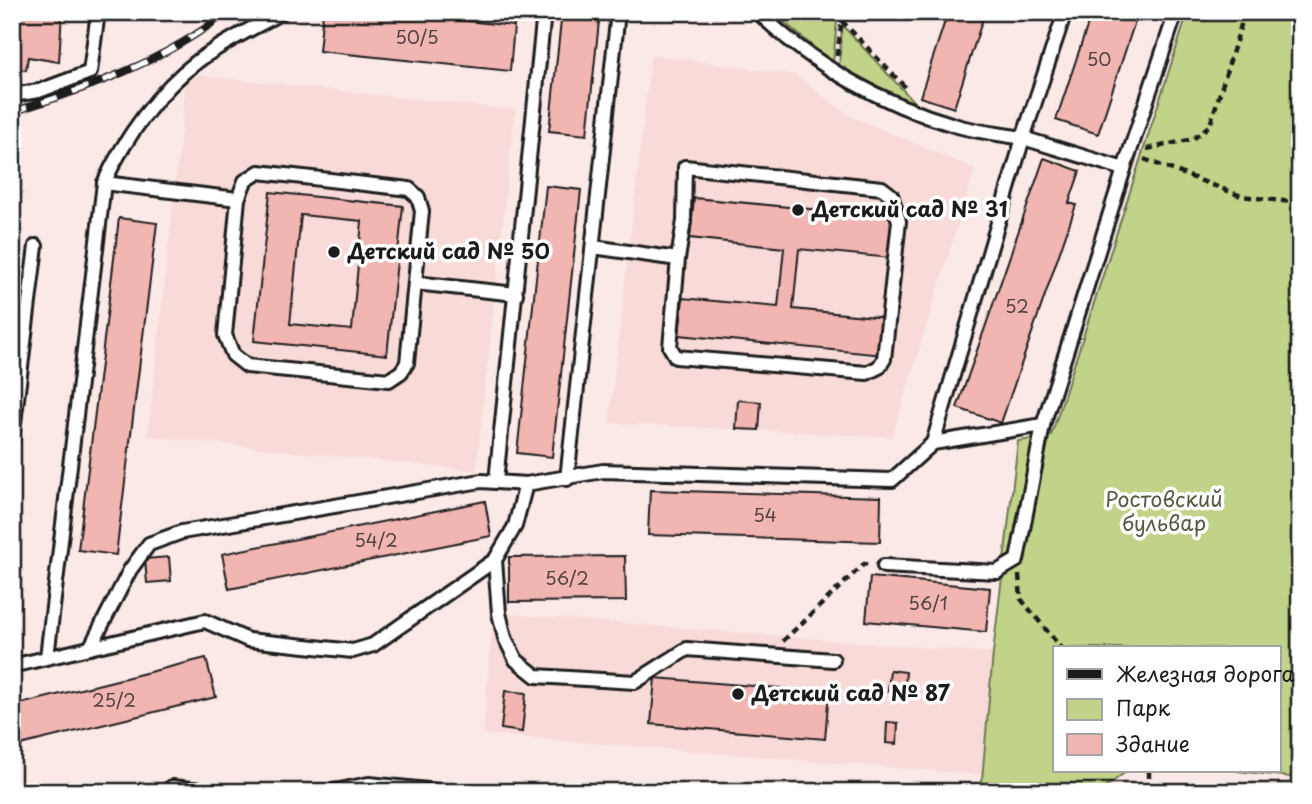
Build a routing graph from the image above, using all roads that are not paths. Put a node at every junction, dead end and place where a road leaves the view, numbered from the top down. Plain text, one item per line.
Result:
1 (98, 12) edge
2 (282, 12) edge
3 (519, 12) edge
4 (618, 12) edge
5 (758, 12) edge
6 (1065, 12) edge
7 (1176, 12) edge
8 (544, 14) edge
9 (12, 95) edge
10 (1023, 138) junction
11 (1124, 169) junction
12 (104, 183) junction
13 (238, 199) junction
14 (36, 246) dead end
15 (593, 247) junction
16 (678, 259) junction
17 (415, 283) junction
18 (516, 294) junction
19 (1043, 425) junction
20 (12, 439) edge
21 (933, 443) junction
22 (567, 479) junction
23 (496, 481) junction
24 (526, 484) junction
25 (495, 560) junction
26 (884, 566) road end
27 (90, 648) junction
28 (47, 657) junction
29 (833, 660) dead end
30 (12, 666) edge
31 (165, 792) edge
32 (222, 792) edge
33 (330, 792) edge
34 (447, 792) edge

1 - 9 lane
2 - 12 lane
3 - 8 lane
4 - 15 lane
5 - 10 lane
6 - 10 lane
7 - 11 lane
8 - 18 lane
10 - 11 lane
10 - 21 lane
11 - 19 lane
12 - 13 lane
12 - 28 lane
13 - 17 lane
13 - 17 lane
14 - 20 lane
15 - 16 lane
15 - 22 lane
16 - 16 lane
17 - 18 lane
18 - 23 lane
19 - 21 lane
19 - 26 lane
21 - 22 lane
22 - 24 lane
23 - 24 lane
23 - 27 lane
24 - 25 lane
25 - 27 lane
25 - 29 lane
27 - 28 lane
28 - 30 lane
31 - 32 lane
33 - 34 lane

